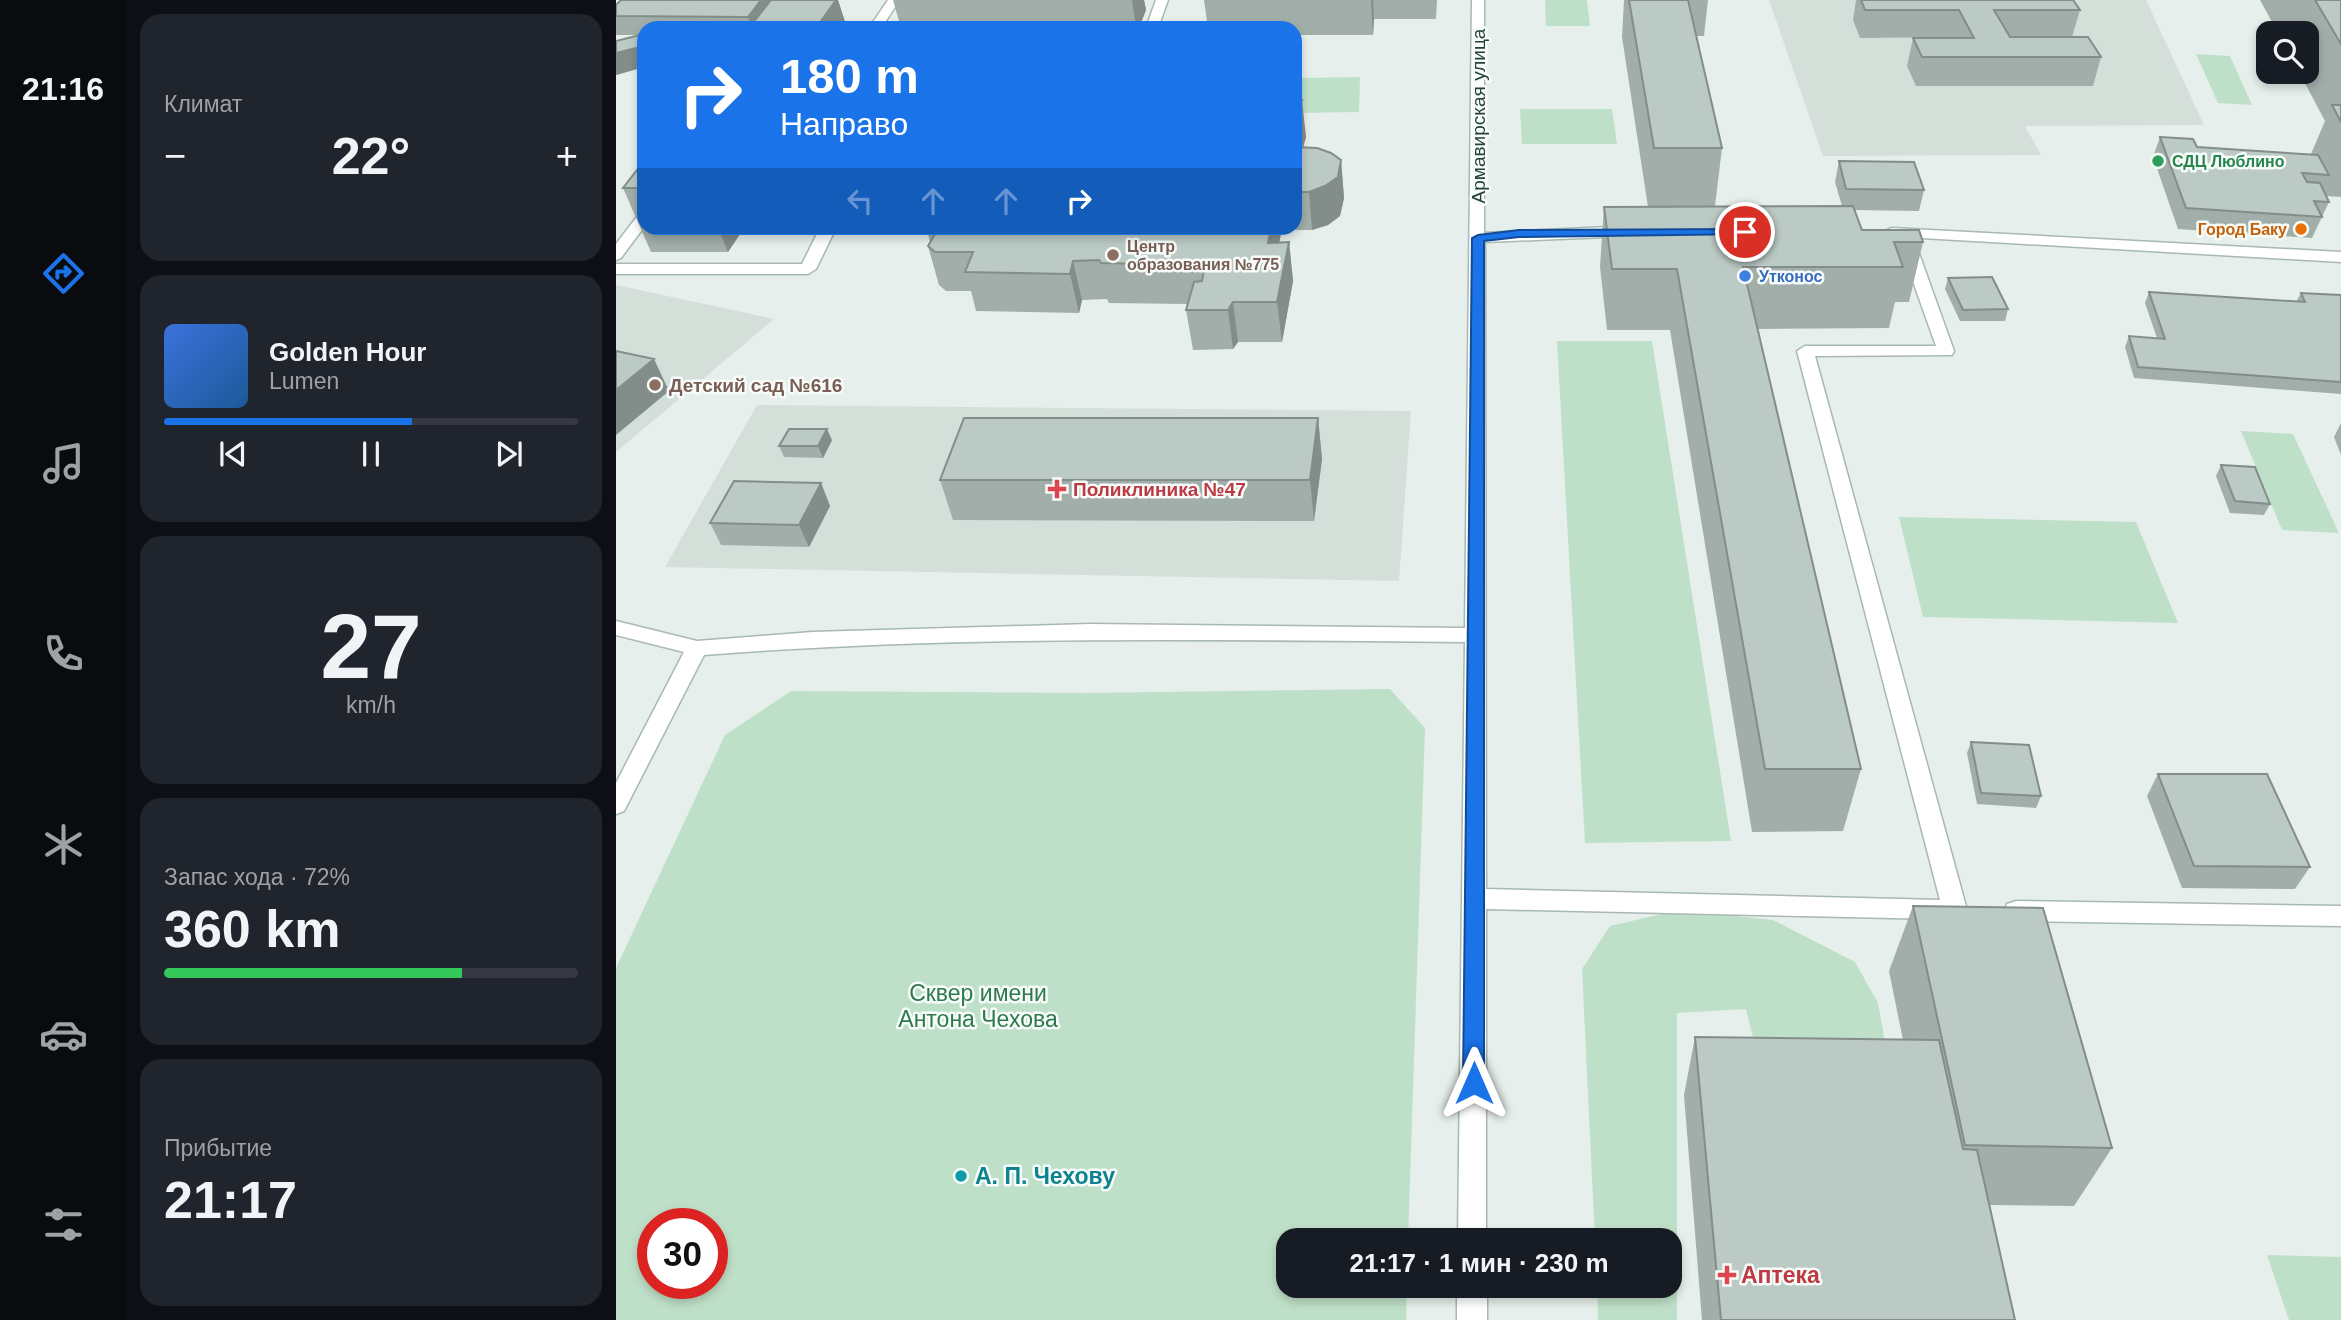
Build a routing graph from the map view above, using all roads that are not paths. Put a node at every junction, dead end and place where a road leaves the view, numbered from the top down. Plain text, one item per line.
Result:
1 (894, 0) edge
2 (1162, 0) edge
3 (1478, 0) edge
4 (880, 21) edge
5 (1154, 21) edge
6 (637, 226) edge
7 (1640, 231) edge
8 (1876, 233) edge
9 (1903, 233) junction
10 (825, 235) edge
11 (1478, 238) junction
12 (616, 255) edge
13 (2341, 257) edge
14 (616, 269) edge
15 (616, 628) edge
16 (1477, 635) junction
17 (697, 648) junction
18 (616, 805) edge
19 (1475, 899) junction
20 (1955, 909) junction
21 (2341, 916) edge
22 (1472, 1228) edge
23 (1472, 1298) edge
24 (1472, 1320) edge

1 - 4 street
2 - 5 street
3 - 11 street, Армавирская улица
6 - 12 street
7 - 11 street
8 - 9 street
9 - 13 street
9 - 20 street
10 - 14 street
11 - 16 street, Армавирская улица
15 - 17 street
16 - 17 street
16 - 19 street, Армавирская улица
17 - 18 street
19 - 20 street
19 - 22 street, Армавирская улица
20 - 21 street
23 - 24 street

